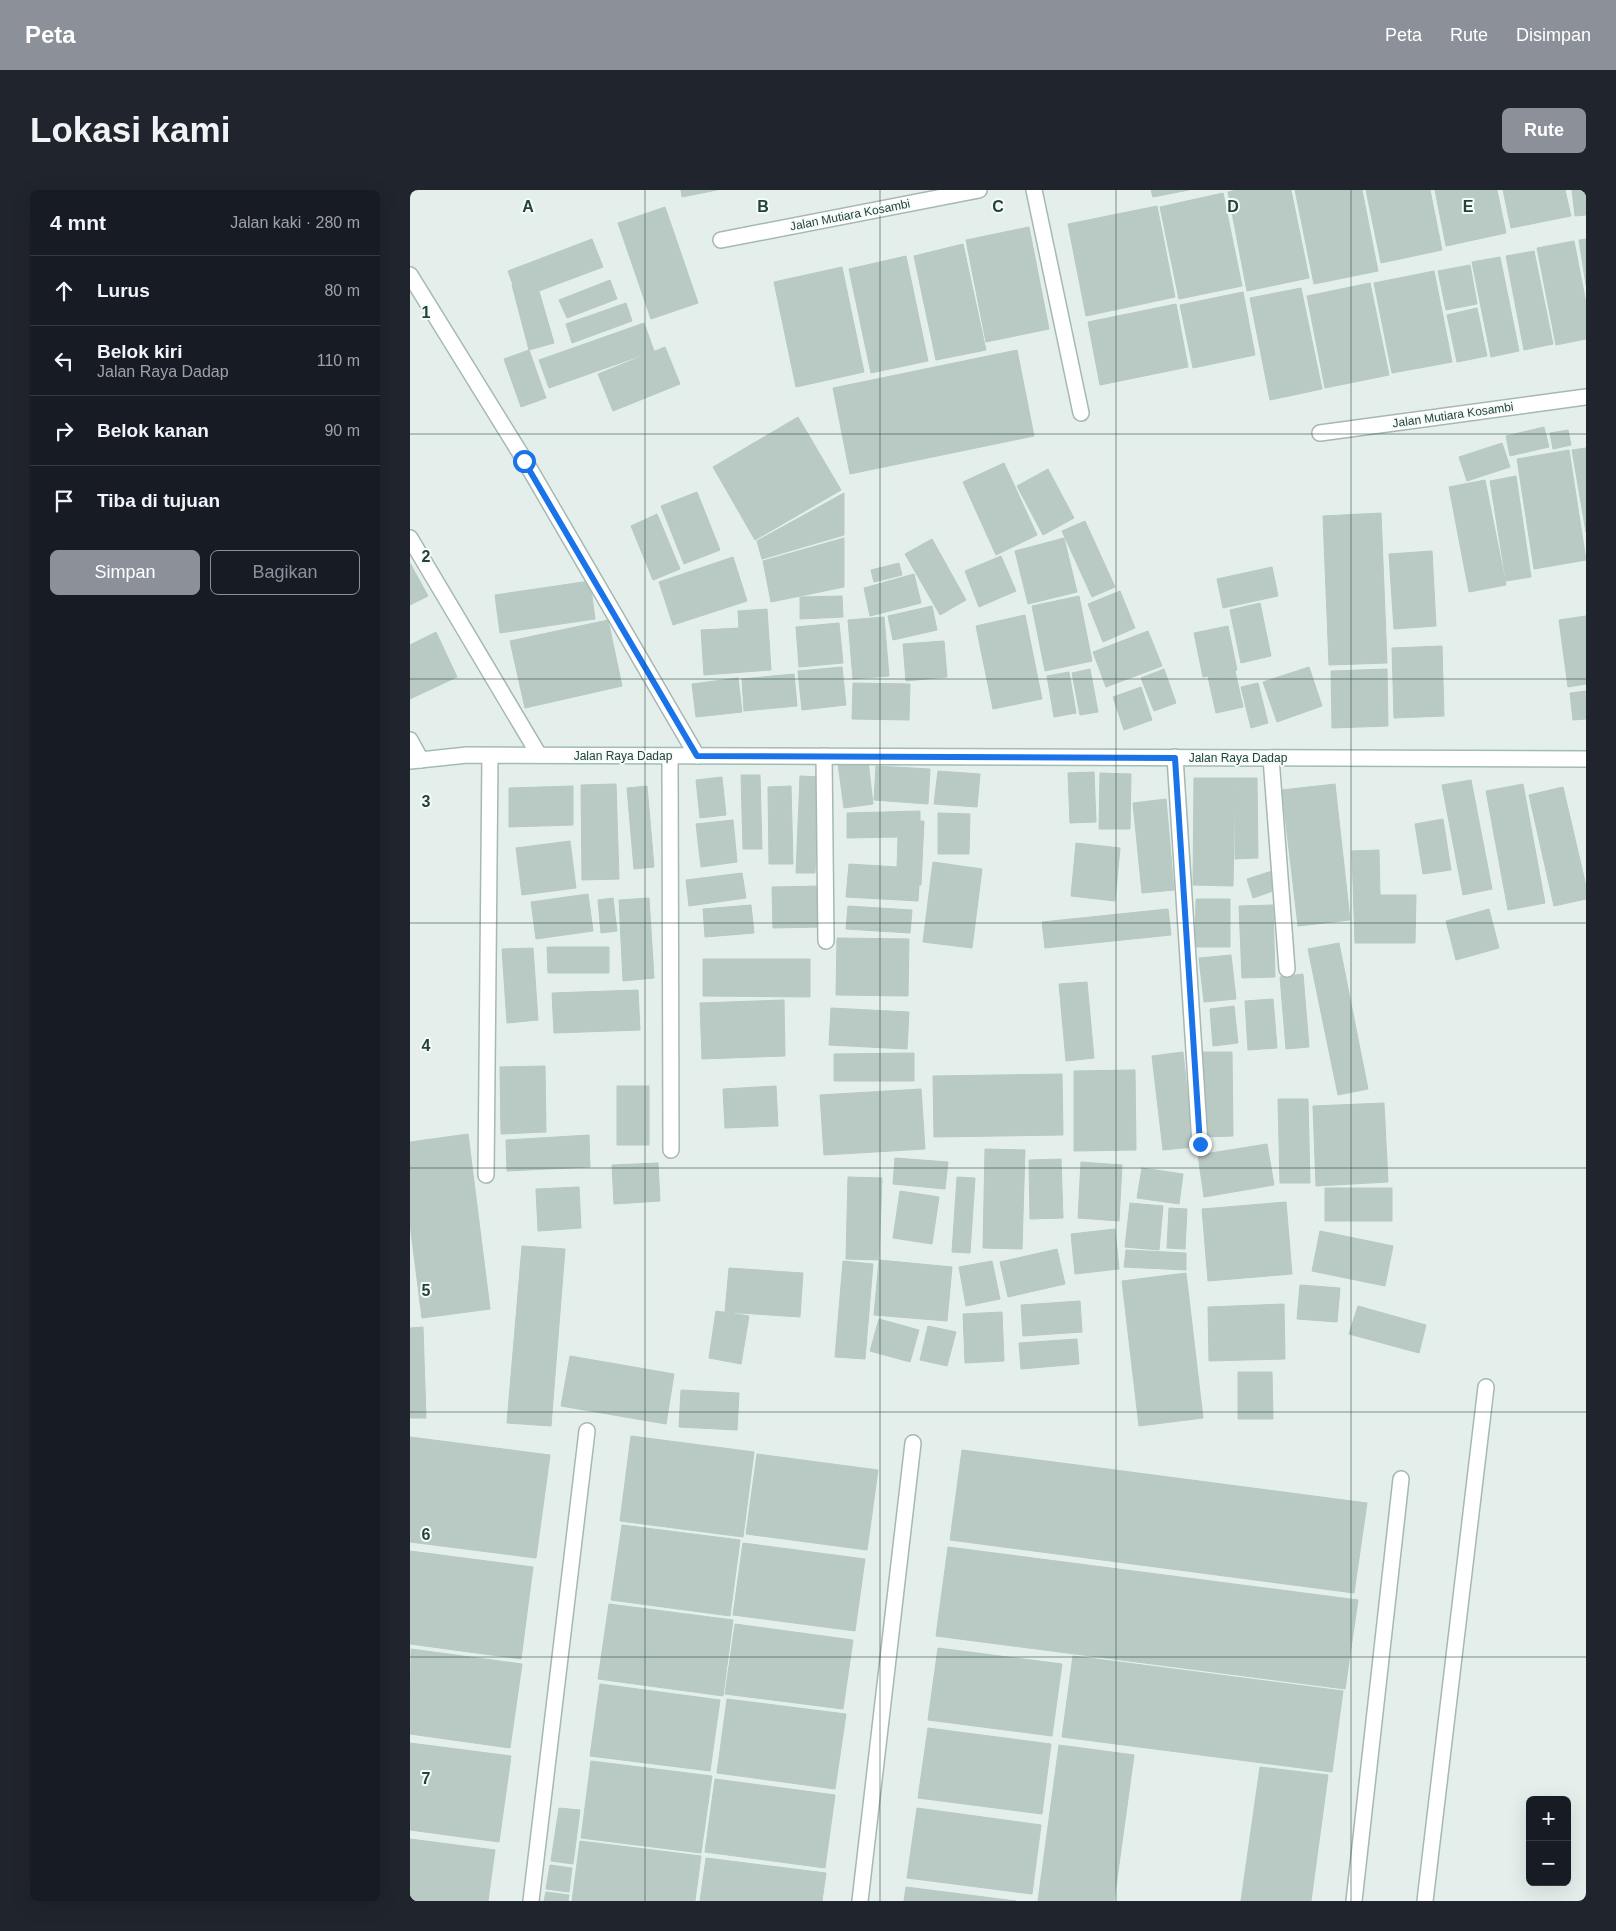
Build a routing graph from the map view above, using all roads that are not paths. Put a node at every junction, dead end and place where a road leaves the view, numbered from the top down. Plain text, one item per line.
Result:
1 (980, 190) edge
2 (1034, 190) edge
3 (721, 240) dead end
4 (410, 275) edge
5 (1586, 397) edge
6 (1081, 413) dead end
7 (1320, 433) dead end
8 (410, 538) edge
9 (410, 740) edge
10 (539, 755) junction
11 (490, 756) junction
12 (697, 756) junction
13 (824, 756) junction
14 (670, 757) junction
15 (1175, 758) junction
16 (1271, 758) junction
17 (1586, 759) edge
18 (416, 761) edge
19 (826, 941) dead end
20 (1287, 969) dead end
21 (1200, 1144) dead end
22 (671, 1150) dead end
23 (486, 1175) dead end
24 (1486, 1387) dead end
25 (587, 1431) dead end
26 (913, 1443) dead end
27 (1401, 1479) dead end
28 (531, 1901) edge
29 (860, 1901) edge
30 (1354, 1901) edge
31 (1425, 1901) edge

1 - 3 street, Jalan Mutiara Kosambi
2 - 6 street
4 - 12 street
5 - 7 street, Jalan Mutiara Kosambi
8 - 10 street
9 - 18 street
10 - 11 street, Jalan Raya Dadap
10 - 14 street, Jalan Raya Dadap
11 - 18 street, Jalan Raya Dadap
11 - 23 street
12 - 13 street, Jalan Raya Dadap
12 - 14 street, Jalan Raya Dadap
13 - 15 street, Jalan Raya Dadap
13 - 19 street
14 - 22 street
15 - 16 street, Jalan Raya Dadap
15 - 21 street
16 - 17 street, Jalan Raya Dadap
16 - 20 street
24 - 31 street
25 - 28 street
26 - 29 street
27 - 30 street

